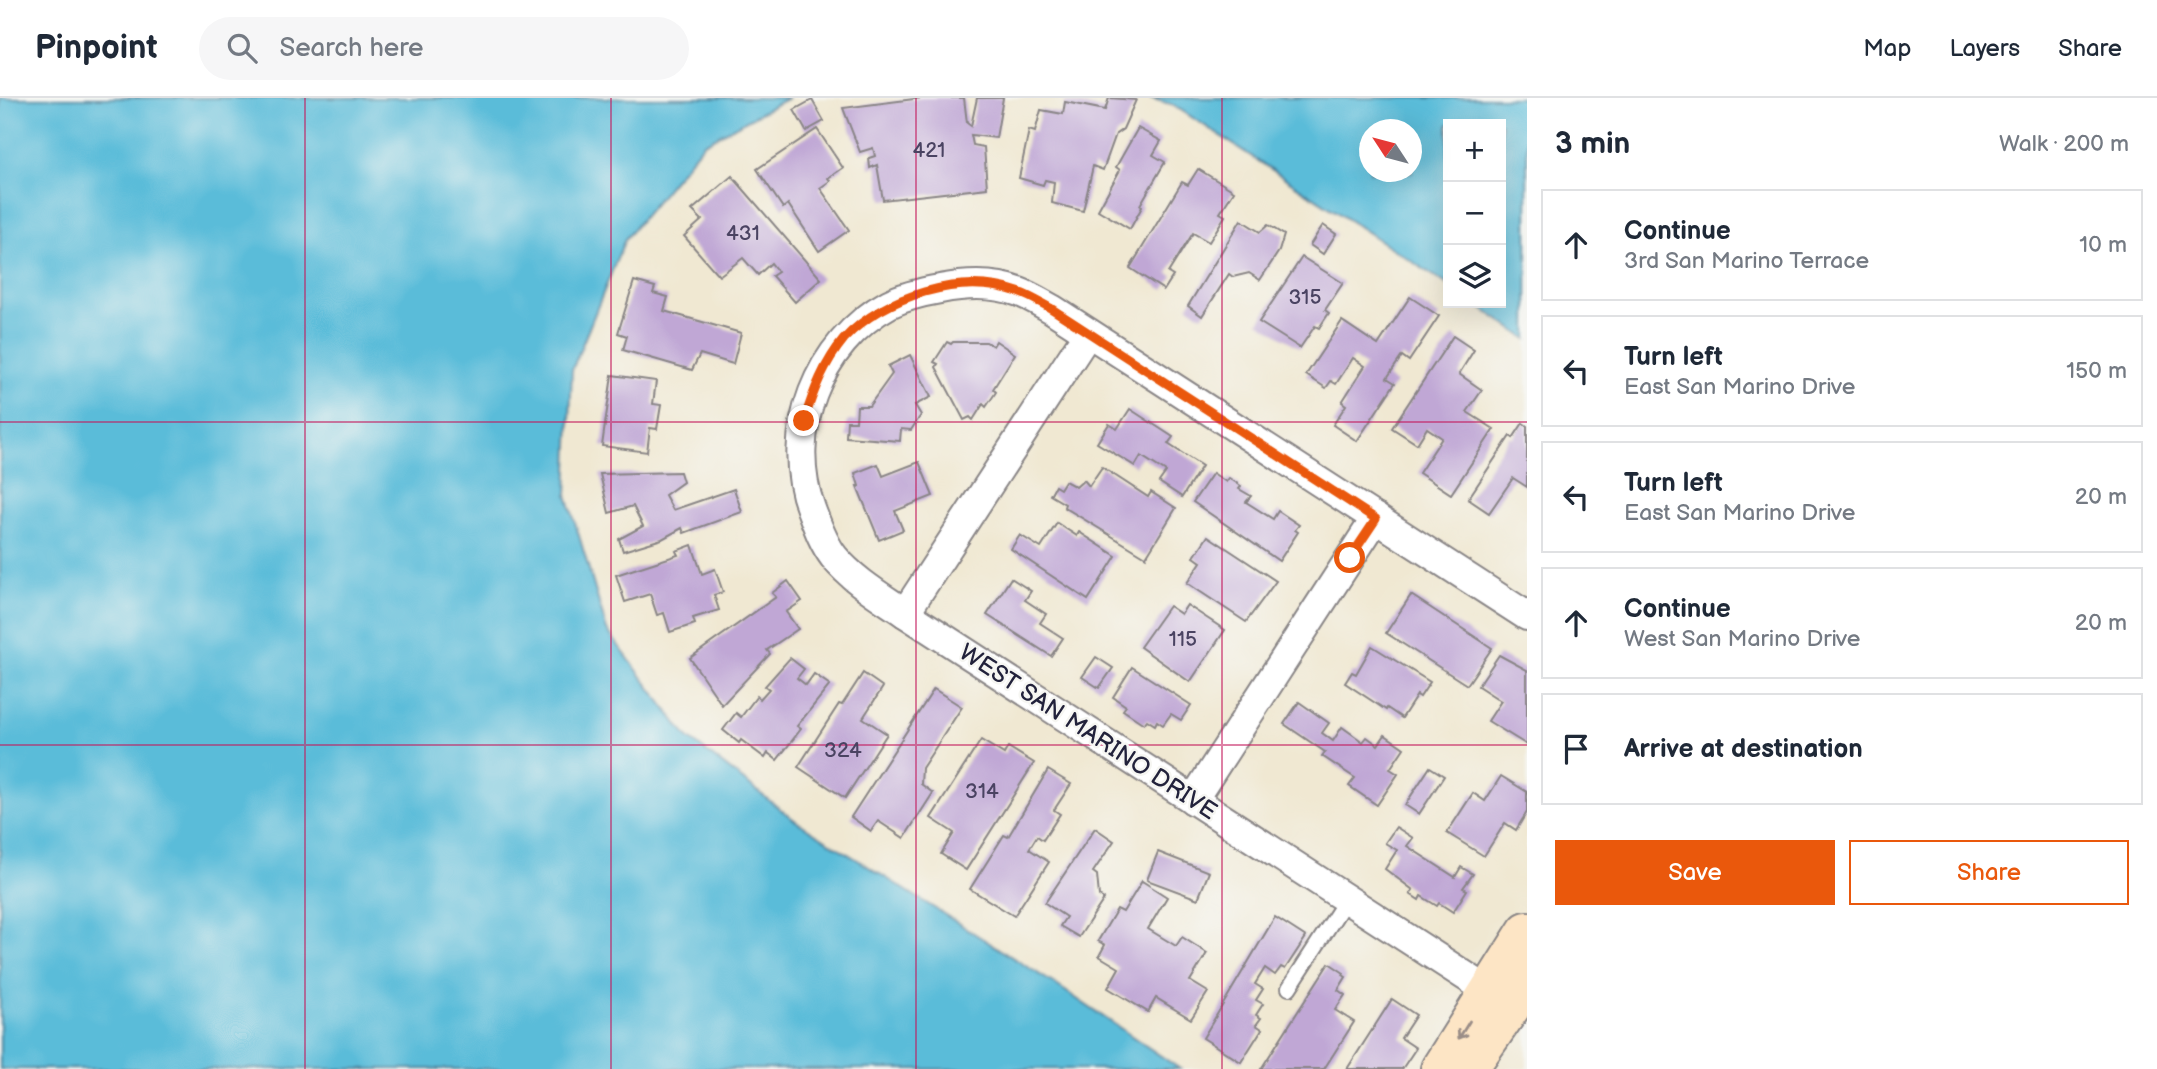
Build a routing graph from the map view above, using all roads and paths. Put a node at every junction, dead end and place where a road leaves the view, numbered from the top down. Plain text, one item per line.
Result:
1 (1088, 333) junction
2 (1376, 519) junction
3 (905, 613) junction
4 (1527, 616) edge
5 (1193, 800) junction
6 (1346, 900) junction
7 (1527, 931) edge
8 (1289, 988) dead end
9 (1514, 999) edge
10 (1440, 1069) edge
11 (1468, 1069) edge

1 - 2 street, WEST SAN MARINO DRIVE
1 - 3 street
1 - 3 street, WEST SAN MARINO DRIVE
2 - 4 street, WEST SAN MARINO DRIVE
2 - 5 street
3 - 5 street, WEST SAN MARINO DRIVE
5 - 6 street, WEST SAN MARINO DRIVE
6 - 8 lane
6 - 9 street, WEST SAN MARINO DRIVE
7 - 9 main road
9 -> 10 main road
9 - 11 main road

